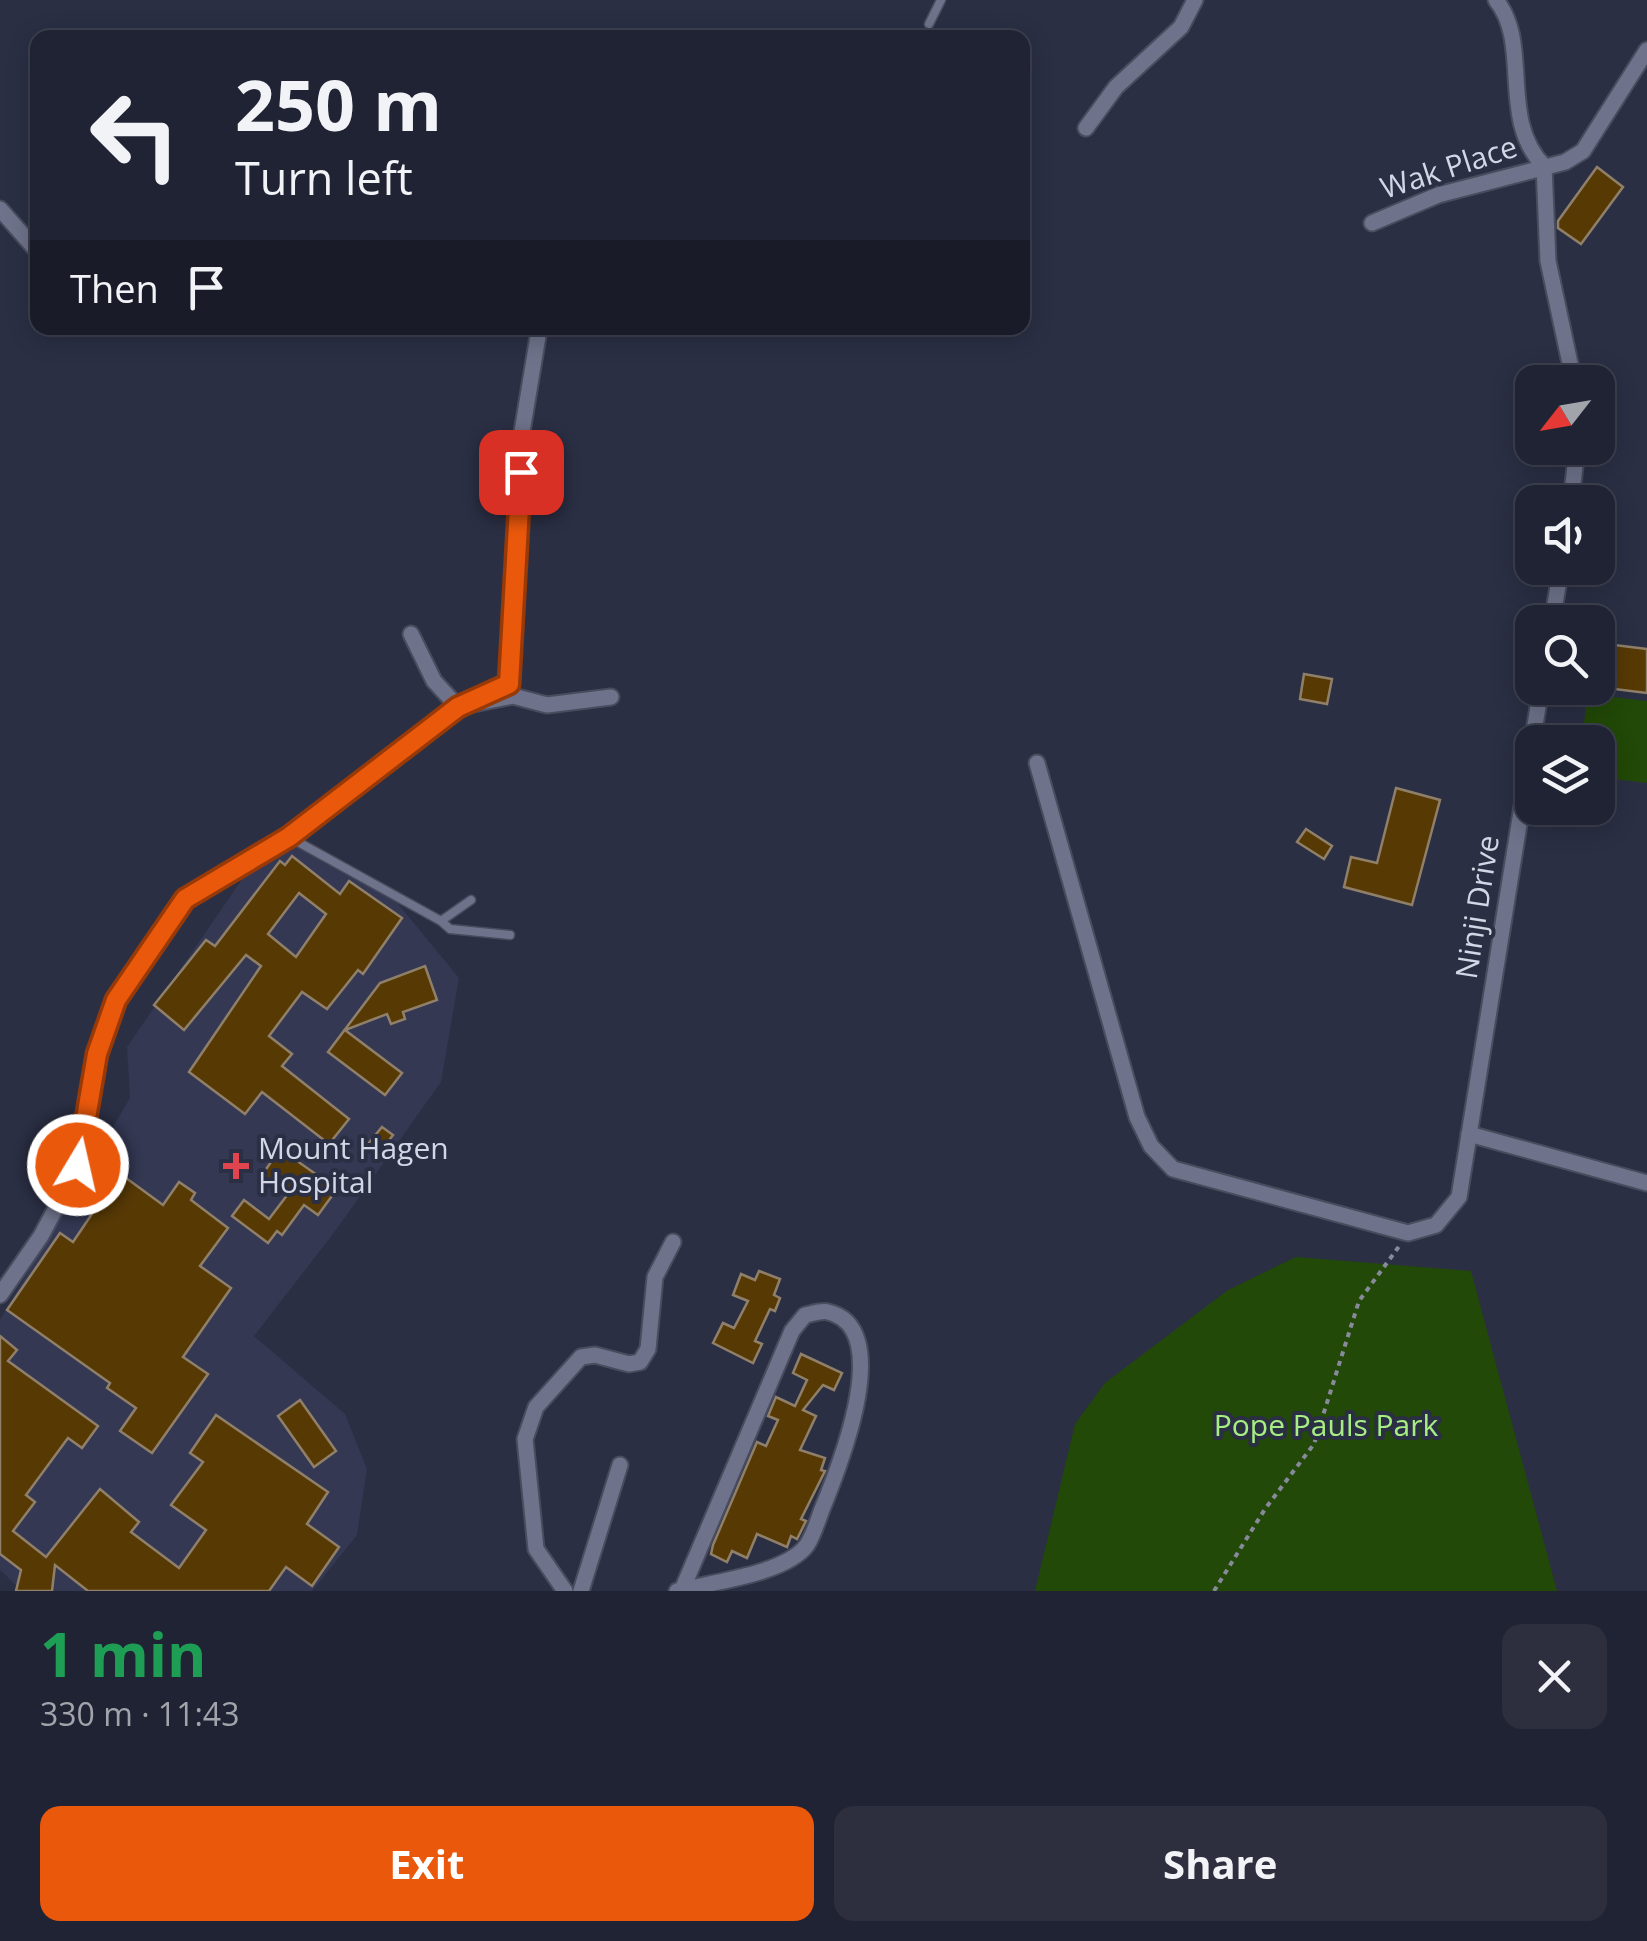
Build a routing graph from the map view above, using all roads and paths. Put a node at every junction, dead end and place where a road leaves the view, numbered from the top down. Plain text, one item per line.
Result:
1 (941, 0) edge
2 (1194, 0) edge
3 (1496, 0) edge
4 (930, 24) dead end
5 (1647, 50) edge
6 (1086, 128) dead end
7 (1544, 166) junction
8 (0, 209) edge
9 (1372, 223) dead end
10 (30, 243) edge
11 (538, 335) edge
12 (1570, 365) edge
13 (411, 634) dead end
14 (611, 696) dead end
15 (1538, 705) edge
16 (458, 707) junction
17 (1038, 763) dead end
18 (289, 837) junction
19 (471, 900) dead end
20 (441, 921) junction
21 (510, 935) dead end
22 (1469, 1134) junction
23 (1647, 1183) edge
24 (1408, 1233) junction
25 (673, 1242) dead end
26 (0, 1296) edge
27 (620, 1464) dead end
28 (680, 1590) edge
29 (565, 1591) edge
30 (581, 1591) edge
31 (1214, 1591) edge

1 - 4 lane
2 - 6 street
3 - 7 street
5 - 7 street, Wak Place
7 - 9 street, Wak Place
7 - 12 street
8 - 10 street
11 - 16 street
13 - 16 street
14 - 16 street
15 - 22 street, Ninji Drive
16 - 18 street
17 - 24 street
18 - 20 lane
18 - 26 street
19 - 20 lane
20 - 21 lane
22 - 23 street
22 - 24 street, Ninji Drive
24 - 31 path
25 - 29 street
27 - 30 street
28 - 28 street

